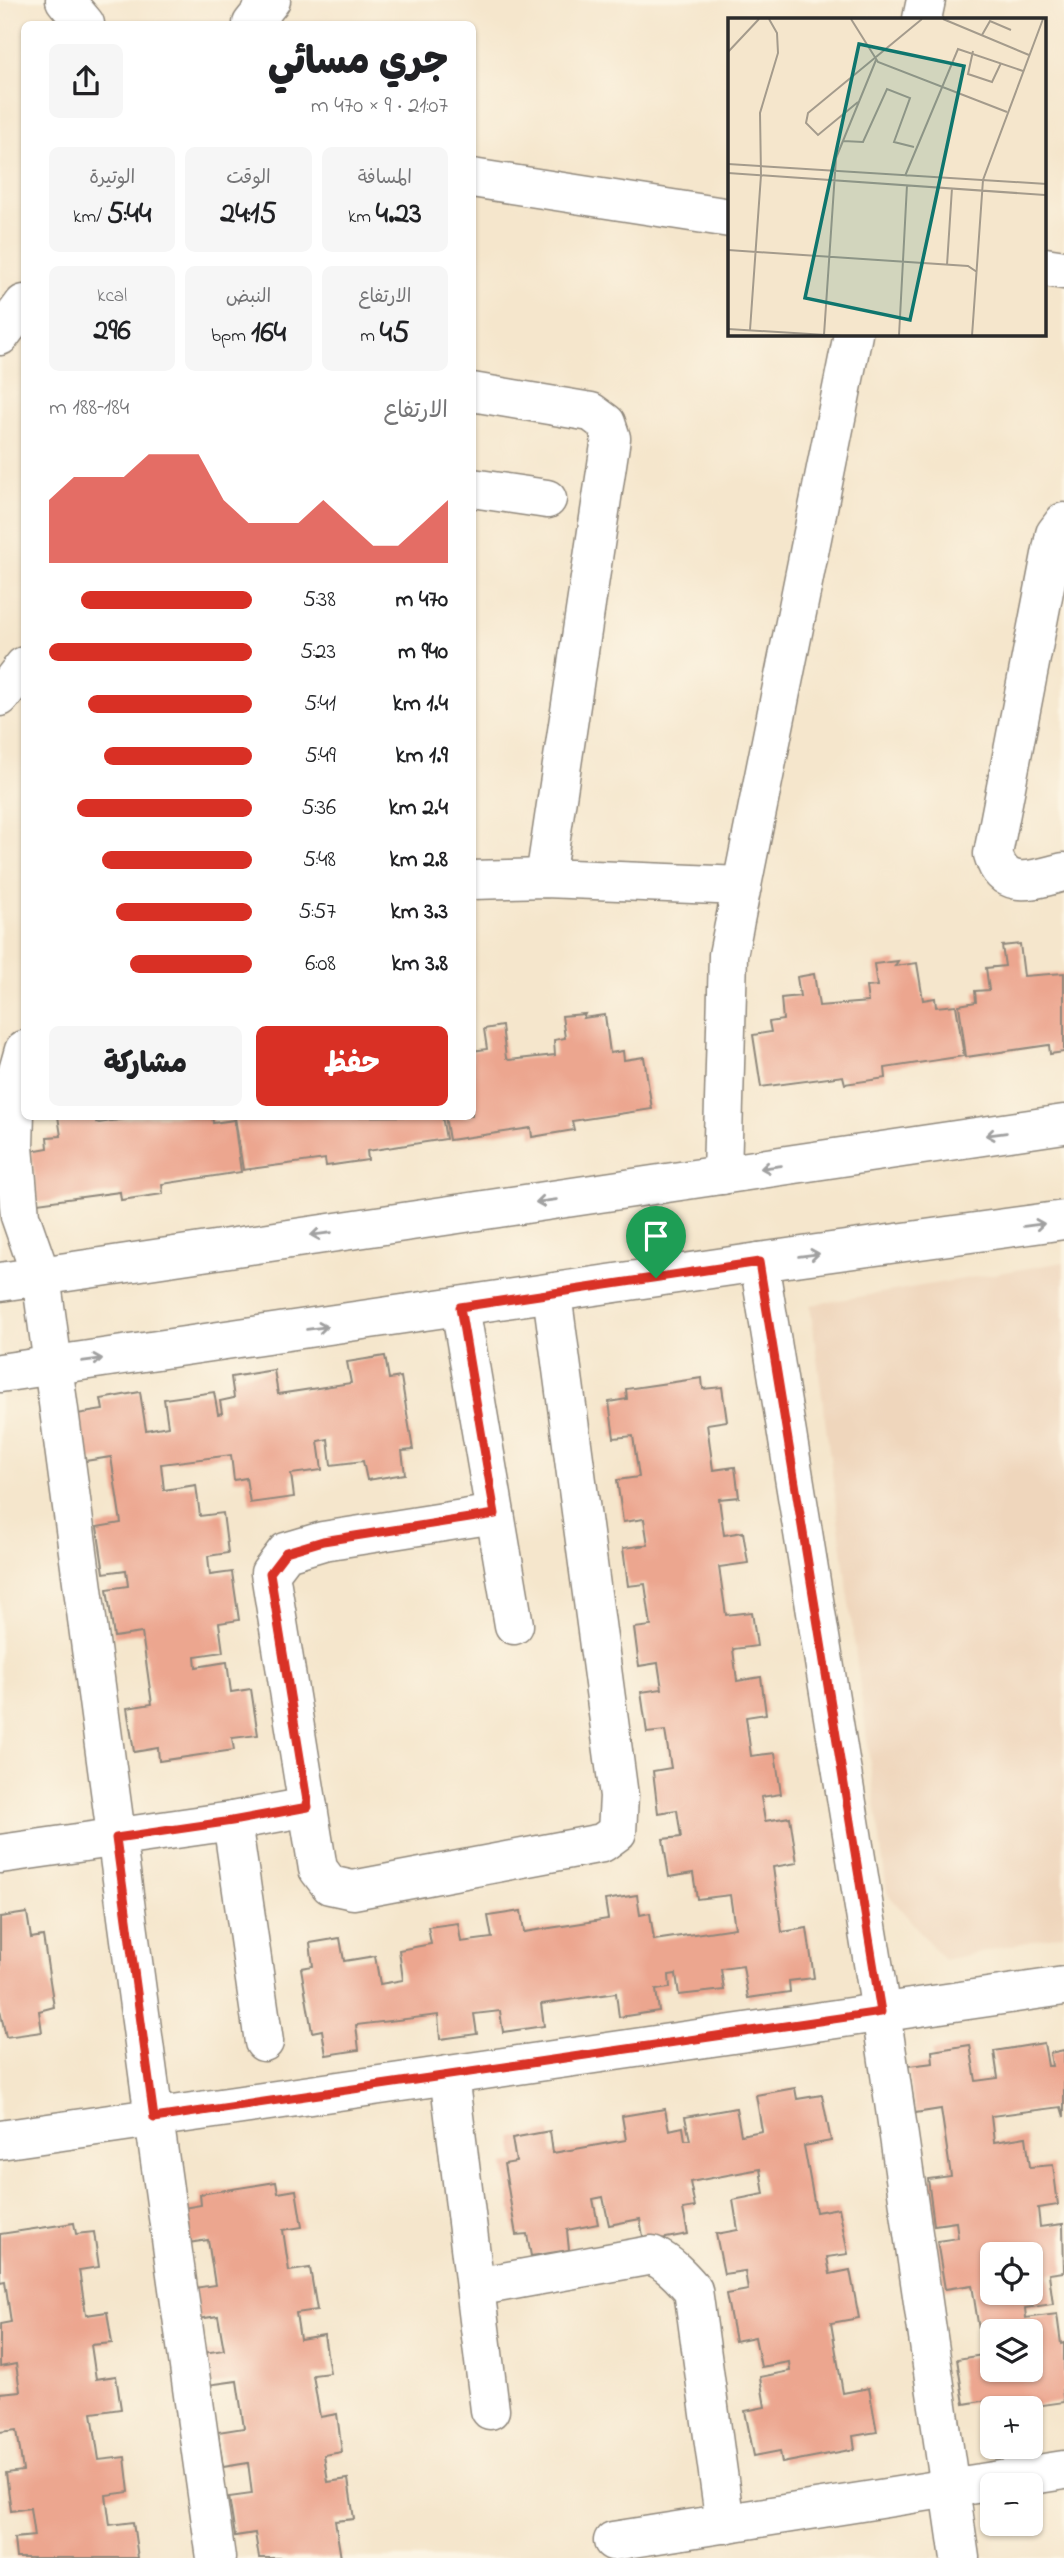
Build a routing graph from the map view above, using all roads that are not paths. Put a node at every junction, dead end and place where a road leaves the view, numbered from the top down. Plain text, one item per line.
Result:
1 (65, 0) edge
2 (271, 0) edge
3 (926, 0) edge
4 (922, 18) edge
5 (82, 21) edge
6 (254, 21) edge
7 (476, 179) edge
8 (728, 218) edge
9 (1046, 267) edge
10 (1064, 270) edge
11 (21, 308) edge
12 (0, 336) edge
13 (853, 336) edge
14 (476, 393) edge
15 (476, 489) edge
16 (547, 499) dead end
17 (1064, 522) edge
18 (21, 670) edge
19 (0, 697) edge
20 (1064, 872) edge
21 (545, 878) junction
22 (476, 880) edge
23 (742, 886) junction
24 (21, 1061) edge
25 (1064, 1124) edge
26 (722, 1175) junction
27 (1064, 1220) edge
28 (759, 1262) junction
29 (41, 1276) junction
30 (0, 1282) edge
31 (552, 1294) junction
32 (460, 1307) junction
33 (53, 1365) junction
34 (0, 1373) edge
35 (495, 1514) junction
36 (514, 1625) dead end
37 (308, 1807) junction
38 (232, 1821) junction
39 (116, 1838) junction
40 (0, 1854) edge
41 (1064, 1986) edge
42 (881, 2012) junction
43 (264, 2042) dead end
44 (449, 2075) junction
45 (154, 2118) junction
46 (0, 2140) edge
47 (475, 2287) junction
48 (490, 2410) dead end
49 (1064, 2470) edge
50 (950, 2486) junction
51 (725, 2524) junction
52 (613, 2541) dead end
53 (216, 2558) edge
54 (960, 2558) edge

1 - 5 street
2 - 6 street
3 - 4 street
7 - 8 street
9 - 10 street
11 - 12 street
13 - 23 street
14 - 21 street
15 - 16 street
17 - 20 street
18 - 19 street
21 - 22 street
21 - 23 street
23 - 26 street
24 - 29 street
25 -> 26 street
26 -> 29 street
28 -> 27 street
28 - 31 street
28 - 42 street
29 - 30 street
29 - 33 street
31 - 32 street
31 - 37 street
33 -> 32 street
32 - 35 street
33 - 34 street
33 - 39 street
35 - 36 street
35 - 37 street
37 - 38 street
38 - 39 street
38 - 43 street
39 - 40 street
39 - 45 street
41 - 42 street
42 - 44 street
42 - 50 street
44 - 45 street
44 - 47 street
45 - 46 street
45 - 53 street
47 - 48 street
47 - 51 street
49 - 50 street
50 - 51 street
50 - 54 street
51 - 52 street

